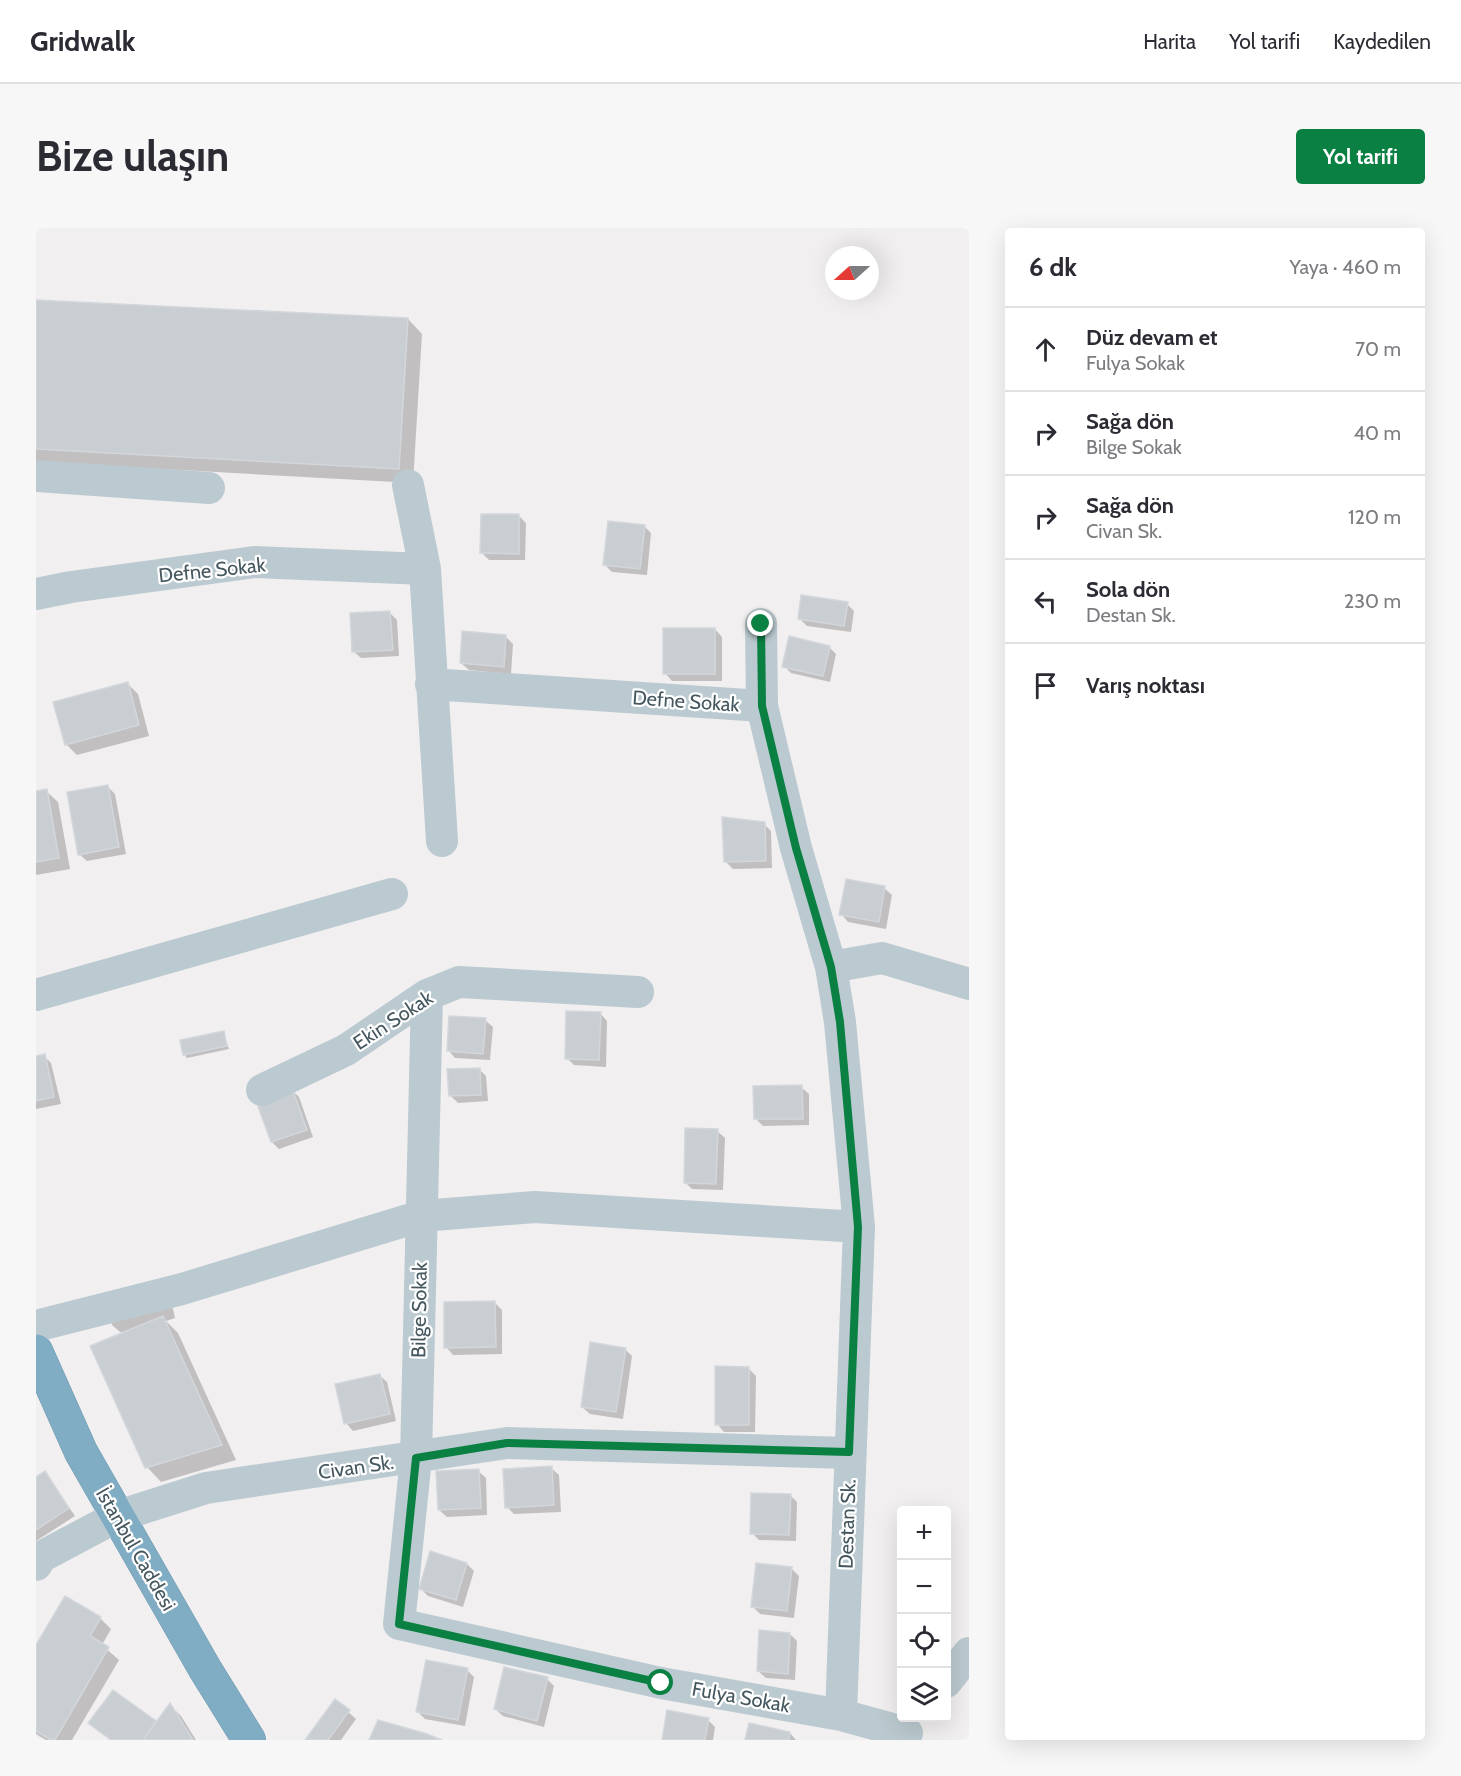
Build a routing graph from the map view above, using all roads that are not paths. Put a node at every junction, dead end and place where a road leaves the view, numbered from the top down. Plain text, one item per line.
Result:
1 (36, 476) edge
2 (408, 485) dead end
3 (209, 488) dead end
4 (425, 569) junction
5 (36, 594) edge
6 (761, 624) dead end
7 (431, 684) junction
8 (762, 706) junction
9 (441, 840) dead end
10 (392, 894) dead end
11 (831, 967) junction
12 (969, 984) edge
13 (638, 992) dead end
14 (36, 995) edge
15 (426, 995) junction
16 (262, 1090) dead end
17 (421, 1216) junction
18 (858, 1227) junction
19 (36, 1326) edge
20 (36, 1351) edge
21 (849, 1452) junction
22 (416, 1458) junction
23 (118, 1516) junction
24 (36, 1565) edge
25 (399, 1624) joint
26 (969, 1653) edge
27 (951, 1676) edge
28 (841, 1714) junction
29 (910, 1730) edge
30 (249, 1740) edge

1 - 3 street
2 - 4 street
4 - 5 street, Defne Sokak
4 - 7 street
6 - 8 street, Destan Sk.
7 - 8 street, Defne Sokak
7 - 9 street
8 - 11 street, Destan Sk.
10 - 14 street
11 - 12 street
11 - 18 street, Destan Sk.
13 - 15 street, Ekin Sokak
15 - 16 street, Ekin Sokak
15 - 17 street, Bilge Sokak
17 - 18 street
17 - 19 street
17 - 22 street, Bilge Sokak
18 - 21 street, Destan Sk.
20 - 23 highway, İstanbul Caddesi
21 - 22 street, Civan Sk.
21 - 28 street, Destan Sk.
22 - 23 street, Civan Sk.
22 - 25 street, Bilge Sokak
23 - 24 street, Civan Sk.
23 - 30 highway, İstanbul Caddesi
25 - 28 street, Fulya Sokak
26 - 27 street
28 - 29 street, Fulya Sokak

